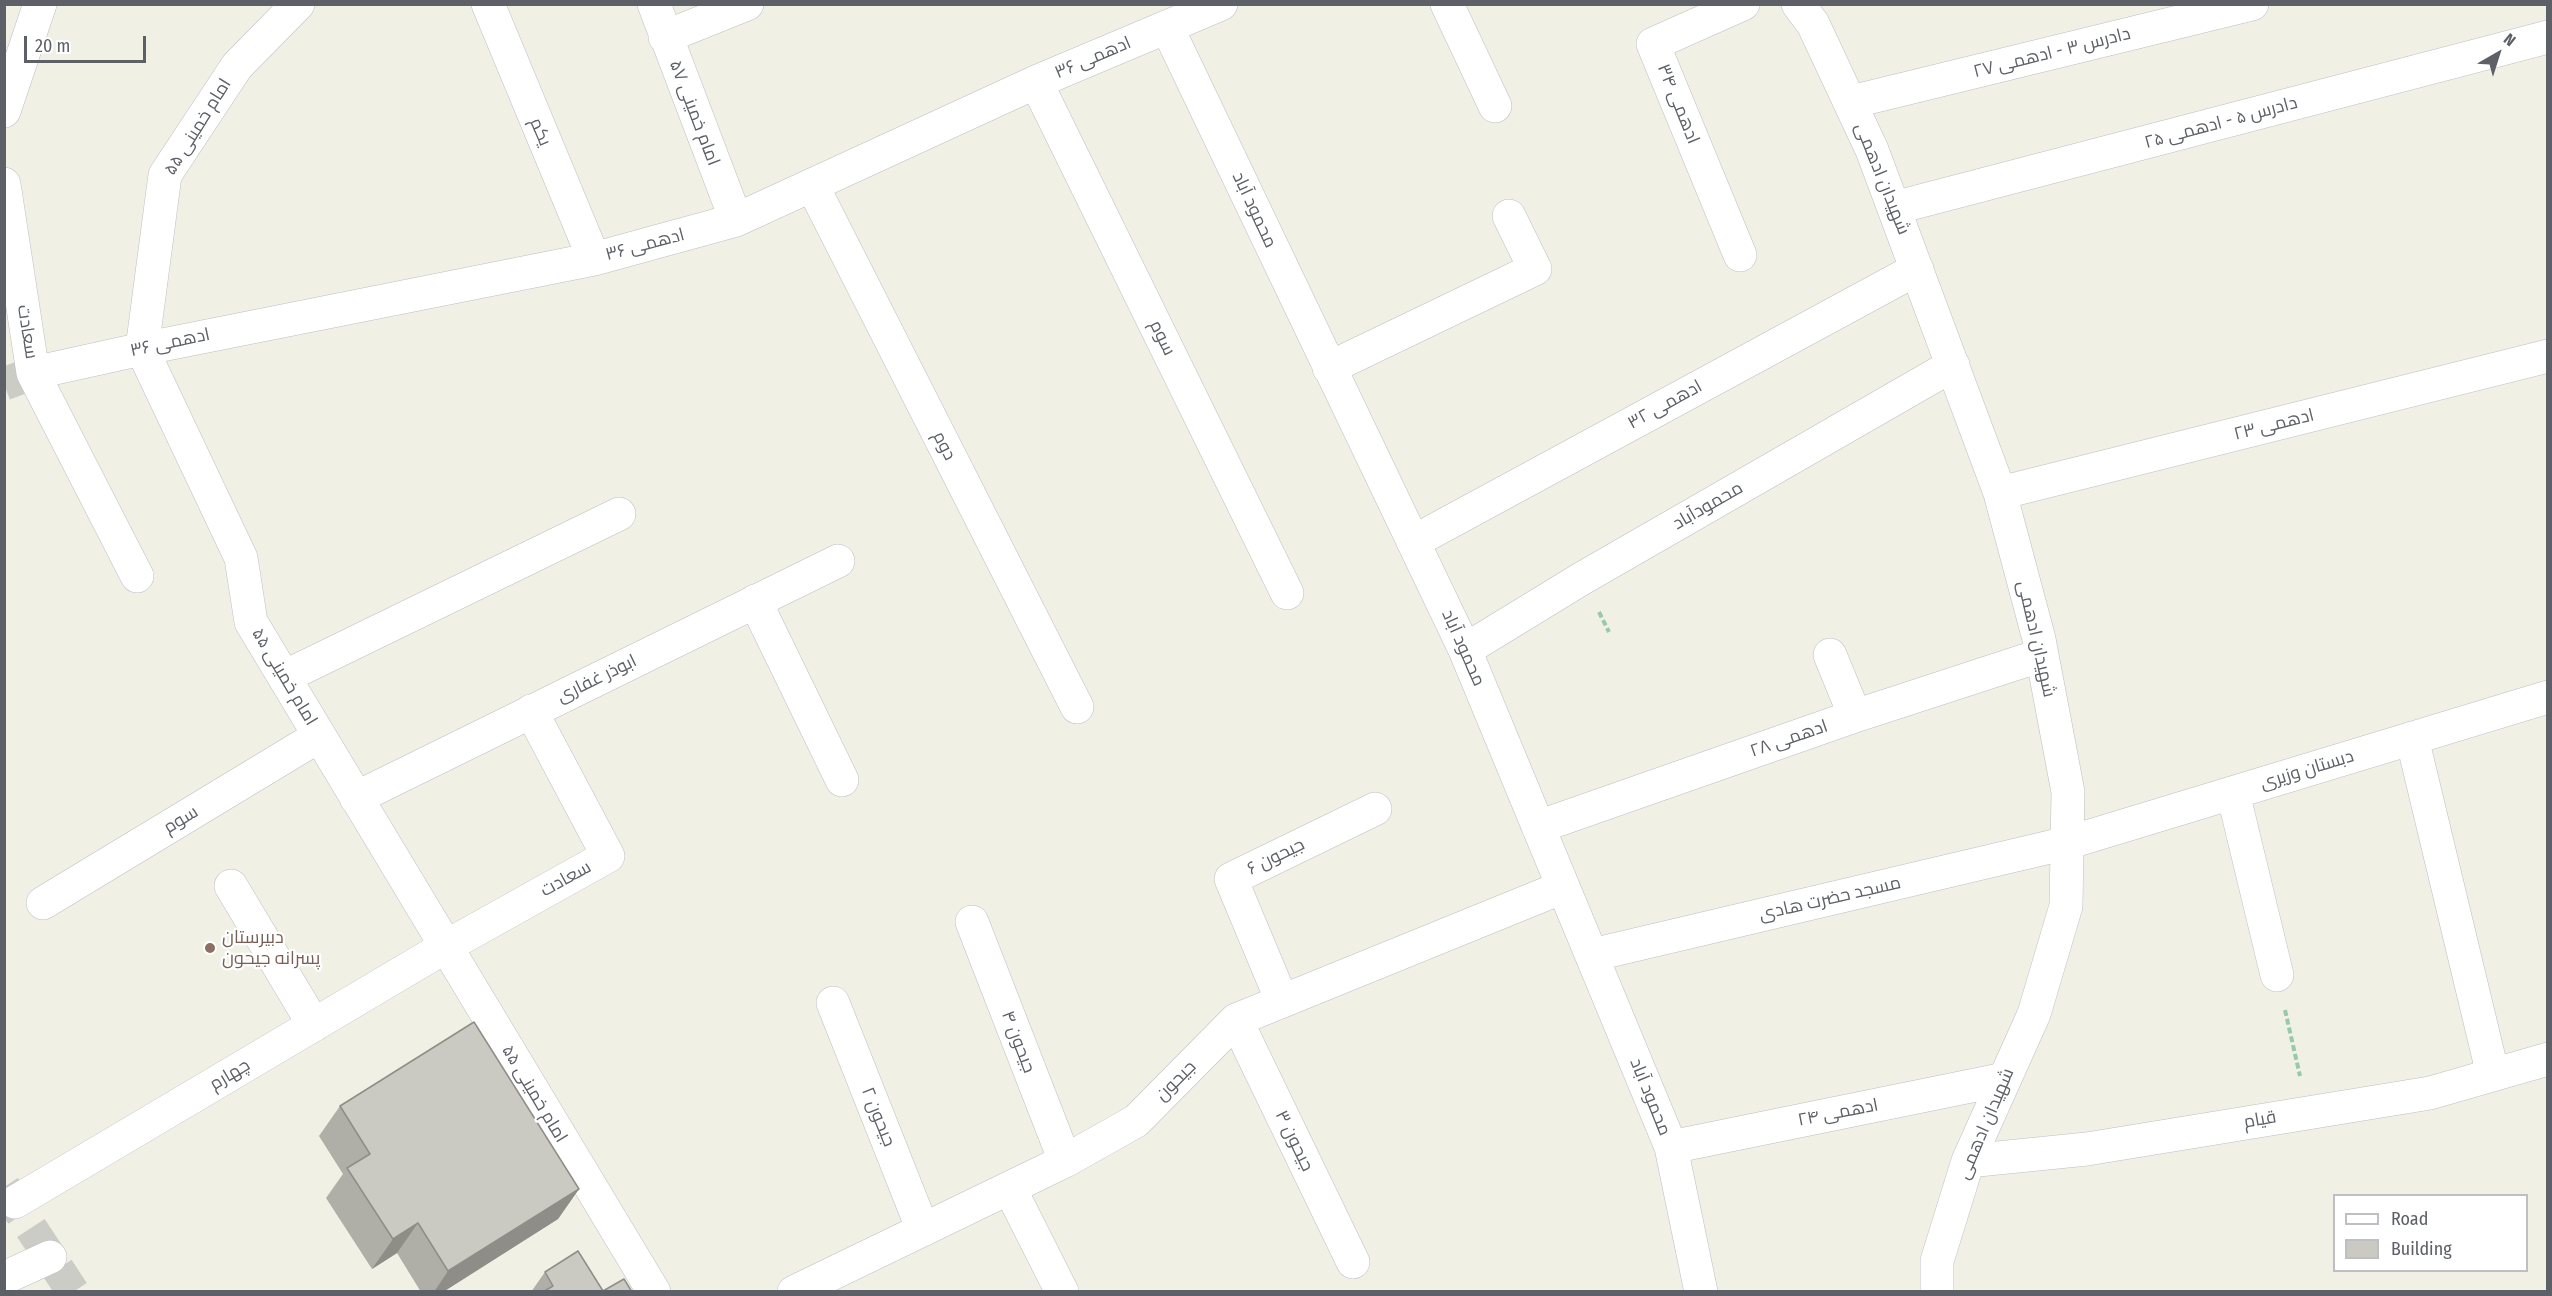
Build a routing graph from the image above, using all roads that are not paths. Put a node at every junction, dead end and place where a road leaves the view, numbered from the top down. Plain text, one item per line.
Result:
1 (40, 4) edge
2 (298, 4) edge
3 (488, 4) edge
4 (654, 4) edge
5 (747, 4) edge
6 (1447, 4) edge
7 (1743, 4) edge
8 (1798, 4) edge
9 (2252, 4) edge
10 (1204, 8) edge
11 (1167, 27) junction
12 (665, 37) junction
13 (2547, 37) edge
14 (1036, 82) junction
15 (1851, 102) junction
16 (1494, 106) dead end
17 (4, 111) edge
18 (4, 184) edge
19 (812, 185) junction
20 (1894, 208) junction
21 (1509, 216) dead end
22 (736, 220) junction
23 (1740, 255) dead end
24 (594, 259) junction
25 (1917, 269) junction
26 (142, 349) junction
27 (2547, 356) edge
28 (1953, 365) junction
29 (1329, 368) junction
30 (33, 373) junction
31 (2000, 493) junction
32 (619, 514) dead end
33 (1413, 542) junction
34 (838, 561) dead end
35 (137, 576) dead end
36 (1287, 593) dead end
37 (755, 602) junction
38 (1465, 650) junction
39 (1830, 655) dead end
40 (2042, 655) junction
41 (284, 677) junction
42 (2547, 697) edge
43 (1077, 707) dead end
44 (531, 711) junction
45 (1855, 716) junction
46 (319, 736) junction
47 (2412, 738) junction
48 (842, 780) dead end
49 (2233, 793) junction
50 (356, 798) junction
51 (1375, 809) dead end
52 (1538, 827) junction
53 (2067, 843) junction
54 (231, 886) dead end
55 (1563, 887) junction
56 (44, 903) dead end
57 (972, 922) dead end
58 (445, 947) junction
59 (1592, 955) junction
60 (2277, 975) road end
61 (1282, 1001) junction
62 (833, 1003) dead end
63 (1236, 1020) junction
64 (314, 1025) junction
65 (2547, 1059) edge
66 (2493, 1075) junction
67 (2005, 1079) junction
68 (1671, 1147) junction
69 (1065, 1161) junction
70 (1968, 1161) junction
71 (1010, 1189) junction
72 (15, 1202) dead end
73 (923, 1230) junction
74 (50, 1257) dead end
75 (1353, 1262) dead end
76 (4, 1278) edge
77 (654, 1292) edge
78 (795, 1292) edge
79 (1062, 1292) edge
80 (1701, 1292) edge
81 (1937, 1292) edge

1 - 17 street
2 - 26 street, امام خمینی ۵۵
3 - 24 street, یکم
4 - 12 street, امام خمینی ۵۷
5 - 12 street
6 - 16 street
7 - 23 street, ادهمی ۳۴
8 - 15 street, شهیدان ادهمی
9 - 15 street, دادرس ۳ - ادهمی ۲۷
10 - 11 street, ادهمی ۳۶
11 - 14 street, ادهمی ۳۶
11 - 29 street, محمود آباد
12 - 22 street, امام خمینی ۵۷
13 - 20 street, دادرس ۵ - ادهمی ۲۵
14 - 19 street, ادهمی ۳۶
14 - 36 street, سوم
15 - 20 street, شهیدان ادهمی
18 - 30 street, سعادت
19 - 22 street, ادهمی ۳۶
19 - 43 street, دوم
20 - 25 street, شهیدان ادهمی
21 - 29 street
22 - 24 street, ادهمی ۳۶
24 - 26 street, ادهمی ۳۶
25 - 28 street, شهیدان ادهمی
25 - 33 street, ادهمی ۳۲
26 - 30 street, ادهمی ۳۶
26 - 41 street, امام خمینی ۵۵
27 - 31 street, ادهمی ۲۳
28 - 31 street, شهیدان ادهمی
28 - 38 street, محمودآباد
29 - 33 street, محمود آباد
30 - 35 street, سعادت
31 - 40 street, شهیدان ادهمی
32 - 41 street
33 - 38 street, محمود آباد
34 - 37 street, ابوذر غفاری
37 - 44 street, ابوذر غفاری
37 - 48 street
38 - 52 street, محمود آباد
39 - 45 street
40 - 45 street, ادهمی ۲۸
40 - 53 street, شهیدان ادهمی
41 - 46 street, امام خمینی ۵۵
42 - 47 street, دبستان وزیری
44 - 50 street, ابوذر غفاری
44 - 58 street, سعادت
45 - 52 street, ادهمی ۲۸
46 - 50 street, امام خمینی ۵۵
46 - 56 street, سوم
47 - 49 street, دبستان وزیری
47 - 66 street
49 - 53 street, دبستان وزیری
49 - 60 street
50 - 58 street, امام خمینی ۵۵
51 - 61 street, جیحون ۶
52 - 55 street, محمود آباد
53 - 59 street, مسجد حضرت هادی
53 - 67 street, شهیدان ادهمی
54 - 64 street
55 - 59 street, محمود آباد
55 - 61 street, جیحون
57 - 69 street, جیحون ۴
58 - 64 street, چهارم
58 - 77 street, امام خمینی ۵۵
59 - 68 street, محمود آباد
61 - 63 street, جیحون
62 - 73 street, جیحون ۲
63 - 69 street, جیحون
63 - 75 street, جیحون ۳
64 - 72 street, چهارم
65 - 66 street, قیام
66 - 70 street, قیام
67 - 68 street, ادهمی ۲۴
67 - 70 street, شهیدان ادهمی
68 - 80 street, محمود آباد
69 - 71 street, جیحون
70 - 81 street, شهیدان ادهمی
71 - 73 street, جیحون
71 - 79 street
73 - 78 street, جیحون
74 - 76 street

